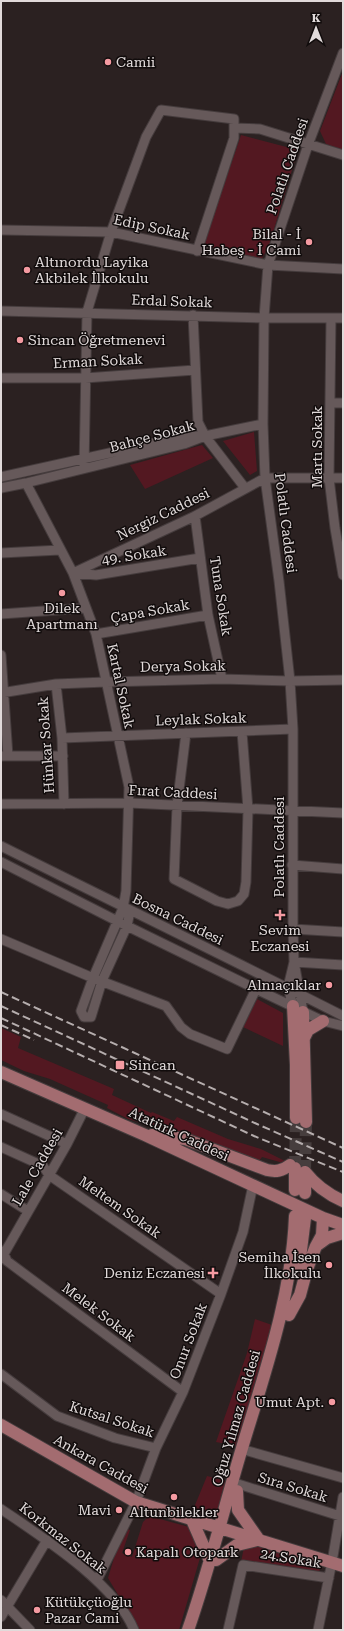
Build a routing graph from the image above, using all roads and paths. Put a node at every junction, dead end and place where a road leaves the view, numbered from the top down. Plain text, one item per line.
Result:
1 (343, 53) edge
2 (234, 128) junction
3 (308, 145) junction
4 (343, 155) edge
5 (1, 230) edge
6 (111, 232) junction
7 (197, 251) junction
8 (268, 265) junction
9 (343, 269) edge
10 (1, 311) edge
11 (87, 312) junction
12 (193, 315) junction
13 (264, 318) junction
14 (331, 318) junction
15 (343, 318) edge
16 (195, 370) junction
17 (1, 378) edge
18 (85, 378) junction
19 (330, 403) junction
20 (343, 403) edge
21 (263, 424) junction
22 (205, 436) junction
23 (84, 464) junction
24 (1, 477) edge
25 (265, 478) junction
26 (329, 478) junction
27 (343, 478) edge
28 (26, 483) junction
29 (1, 488) edge
30 (245, 488) junction
31 (195, 516) junction
32 (339, 528) edge
33 (60, 550) junction
34 (1, 553) edge
35 (200, 558) junction
36 (73, 573) junction
37 (343, 575) edge
38 (86, 608) junction
39 (1, 614) edge
40 (208, 615) junction
41 (96, 634) junction
42 (1, 655) edge
43 (222, 679) junction
44 (343, 680) edge
45 (290, 681) junction
46 (106, 682) junction
47 (56, 684) junction
48 (3, 693) edge
49 (293, 729) junction
50 (242, 732) junction
51 (186, 733) junction
52 (118, 736) junction
53 (62, 738) junction
54 (4, 756) edge
55 (63, 756) junction
56 (129, 803) junction
57 (1, 804) edge
58 (64, 804) junction
59 (177, 806) junction
60 (248, 809) junction
61 (293, 811) junction
62 (343, 813) edge
63 (1, 846) edge
64 (1, 862) edge
65 (292, 865) junction
66 (343, 869) edge
67 (127, 909) junction
68 (116, 920) junction
69 (127, 926) junction
70 (293, 930) junction
71 (343, 932) edge
72 (1, 939) edge
73 (294, 962) junction
74 (343, 965) edge
75 (97, 979) junction
76 (288, 987) junction
77 (256, 989) junction
78 (299, 994) junction
79 (298, 1009) junction
80 (343, 1016) edge
81 (322, 1021) junction
82 (343, 1026) edge
83 (304, 1038) junction
84 (1, 1072) edge
85 (85, 1108) junction
86 (1, 1114) edge
87 (145, 1135) junction
88 (67, 1144) junction
89 (1, 1147) edge
90 (297, 1168) junction
91 (49, 1175) junction
92 (254, 1185) junction
93 (300, 1192) dead end
94 (1, 1194) edge
95 (279, 1196) junction
96 (343, 1201) edge
97 (28, 1211) junction
98 (300, 1217) dead end
99 (323, 1218) junction
100 (343, 1225) edge
101 (343, 1233) edge
102 (316, 1246) junction
103 (2, 1255) edge
104 (221, 1294) junction
105 (284, 1315) junction
106 (1, 1374) edge
107 (183, 1392) junction
108 (1, 1425) edge
109 (156, 1448) junction
110 (248, 1451) junction
111 (343, 1478) edge
112 (238, 1488) junction
113 (343, 1497) edge
114 (136, 1502) junction
115 (1, 1508) edge
116 (340, 1516) junction
117 (192, 1520) junction
118 (224, 1526) junction
119 (47, 1540) junction
120 (259, 1540) junction
121 (213, 1560) junction
122 (338, 1564) edge
123 (329, 1578) junction
124 (97, 1580) junction
125 (4, 1603) edge
126 (1, 1617) edge
127 (30, 1630) edge
128 (134, 1630) edge
129 (188, 1630) edge
130 (195, 1630) edge
131 (228, 1630) edge
132 (318, 1630) edge

1 - 3 street, Polatlı Caddesi
2 - 3 street
2 - 6 street
2 - 7 street
3 - 4 street
3 - 8 street, Polatlı Caddesi
5 - 6 street, Edip Sokak
6 - 7 street, Edip Sokak
6 - 11 street
7 - 8 street, Edip Sokak
8 - 9 street, Edip Sokak
8 - 13 street, Polatlı Caddesi
10 - 11 street, Erdal Sokak
11 - 12 street, Erdal Sokak
11 - 18 street
12 - 13 street, Erdal Sokak
12 - 16 street
13 - 14 street, Erdal Sokak
13 - 21 street, Polatlı Caddesi
14 - 15 street, Erdal Sokak
14 - 19 street, Martı Sokak
16 - 18 street, Erman Sokak
16 - 22 street
17 - 18 street, Erman Sokak
18 - 23 street
19 - 20 street
19 - 26 street, Martı Sokak
21 - 22 street, Bahçe Sokak
21 - 25 street, Polatlı Caddesi
22 - 23 street, Bahçe Sokak
22 - 30 street
23 - 24 street, Bahçe Sokak
23 - 28 street, Bahçe Sokak
25 - 26 street
25 - 30 street, Nergiz Caddesi
25 - 45 street, Polatlı Caddesi
26 - 27 street
26 - 32 street, Martı Sokak
28 - 29 street, Bahçe Sokak
28 - 33 street, Kartal Sokak
30 - 31 street, Nergiz Caddesi
31 - 35 street, Tuna Sokak
31 - 36 street, Nergiz Caddesi
32 - 37 street, Martı Sokak
33 - 34 street
33 - 36 street, Kartal Sokak
35 - 36 street, 49. Sokak
35 - 40 street, Tuna Sokak
36 - 38 street, Kartal Sokak
38 - 39 street
38 - 41 street, Kartal Sokak
40 - 41 street, Çapa Sokak
40 - 43 street, Tuna Sokak
41 - 46 street, Kartal Sokak
42 - 48 street
43 - 45 street, Derya Sokak
43 - 46 street, Derya Sokak
44 - 45 street, Derya Sokak
45 - 49 street, Polatlı Caddesi
46 - 47 street, Derya Sokak
46 - 52 street, Kartal Sokak
47 - 48 street, Derya Sokak
47 - 53 street, Hünkar Sokak
48 - 54 street
49 - 50 street, Leylak Sokak
49 - 61 street, Polatlı Caddesi
50 - 51 street, Leylak Sokak
50 - 60 street
51 - 52 street, Leylak Sokak
51 - 59 street
52 - 53 street, Leylak Sokak
52 - 56 street, Kartal Sokak
53 - 55 street, Hünkar Sokak
54 - 55 street
55 - 58 street, Hünkar Sokak
56 - 58 street, Fırat Caddesi
56 - 59 street, Fırat Caddesi
56 - 67 street, Kartal Sokak
57 - 58 street, Fırat Caddesi
59 - 60 street, Fırat Caddesi
59 - 60 street
60 - 61 street, Fırat Caddesi
61 - 62 street, Fırat Caddesi
61 - 65 street, Polatlı Caddesi
63 - 67 street, Bosna Caddesi
64 - 68 street, Bosna Caddesi
65 - 66 street
65 - 70 street, Polatlı Caddesi
67 - 68 street
67 - 69 street, Kartal Sokak
67 - 76 street, Bosna Caddesi
68 - 69 street, Bosna Caddesi
68 - 75 street
69 - 75 street, Kartal Sokak
69 - 77 street, Bosna Caddesi
70 - 71 street
70 - 73 street, Polatlı Caddesi
72 - 75 street
73 - 74 street
73 - 76 street, Polatlı Caddesi
73 - 78 street
75 - 77 street
76 - 78 street, Bosna Caddesi
76 - 79 street, Polatlı Caddesi
77 - 79 street, Bosna Caddesi
78 - 79 street
78 - 80 street, Bosna Caddesi
79 - 81 street, Bosna Caddesi
79 - 83 main road
79 - 83 main road
81 - 82 street, Bosna Caddesi
81 - 83 main road
84 - 85 main road, Atatürk Caddesi
85 - 87 main road, Atatürk Caddesi
85 - 88 street, Lale Caddesi
86 - 88 street
87 - 90 main road
87 - 92 main road, Atatürk Caddesi
88 - 91 street, Lale Caddesi
89 - 91 street, Meltem Sokak
90 - 93 main road
90 - 96 main road
91 - 97 street, Lale Caddesi
91 - 104 street, Meltem Sokak
92 - 95 main road, Atatürk Caddesi
92 - 104 street, Onur Sokak
94 - 97 street
95 - 99 main road, Atatürk Caddesi
95 - 105 main road
97 - 103 street, Lale Caddesi
98 - 105 main road
99 - 100 main road, Atatürk Caddesi
99 - 102 main road
101 - 102 main road
102 - 105 main road
103 - 107 street, Melek Sokak
104 - 107 street, Onur Sokak
105 - 110 main road, Oğuz Yılmaz Caddesi
105 - 118 main road, Oğuz Yılmaz Caddesi
106 - 109 street, Kutsal Sokak
107 - 109 street, Onur Sokak
108 - 114 main road, Ankara Caddesi
109 - 114 street, Onur Sokak
110 - 111 street
110 - 112 main road, Oğuz Yılmaz Caddesi
112 - 116 street, Sıra Sokak
112 - 118 main road, Oğuz Yılmaz Caddesi
112 - 120 main road
113 - 116 street
114 - 117 main road, Ankara Caddesi
114 - 124 street, Onur Sokak
115 - 119 street, Korkmaz Sokak
116 - 122 street
117 - 118 main road, Ankara Caddesi
117 - 121 main road
118 - 120 main road, Ankara Caddesi
118 - 121 main road
119 - 124 street, Korkmaz Sokak
119 - 125 street
120 - 121 main road
120 - 122 main road, Ankara Caddesi
121 - 129 main road
121 - 130 main road
122 - 123 street
123 - 131 street, 24.Sokak
123 - 132 street
124 - 128 street, Korkmaz Sokak
125 - 126 street
125 - 127 street

